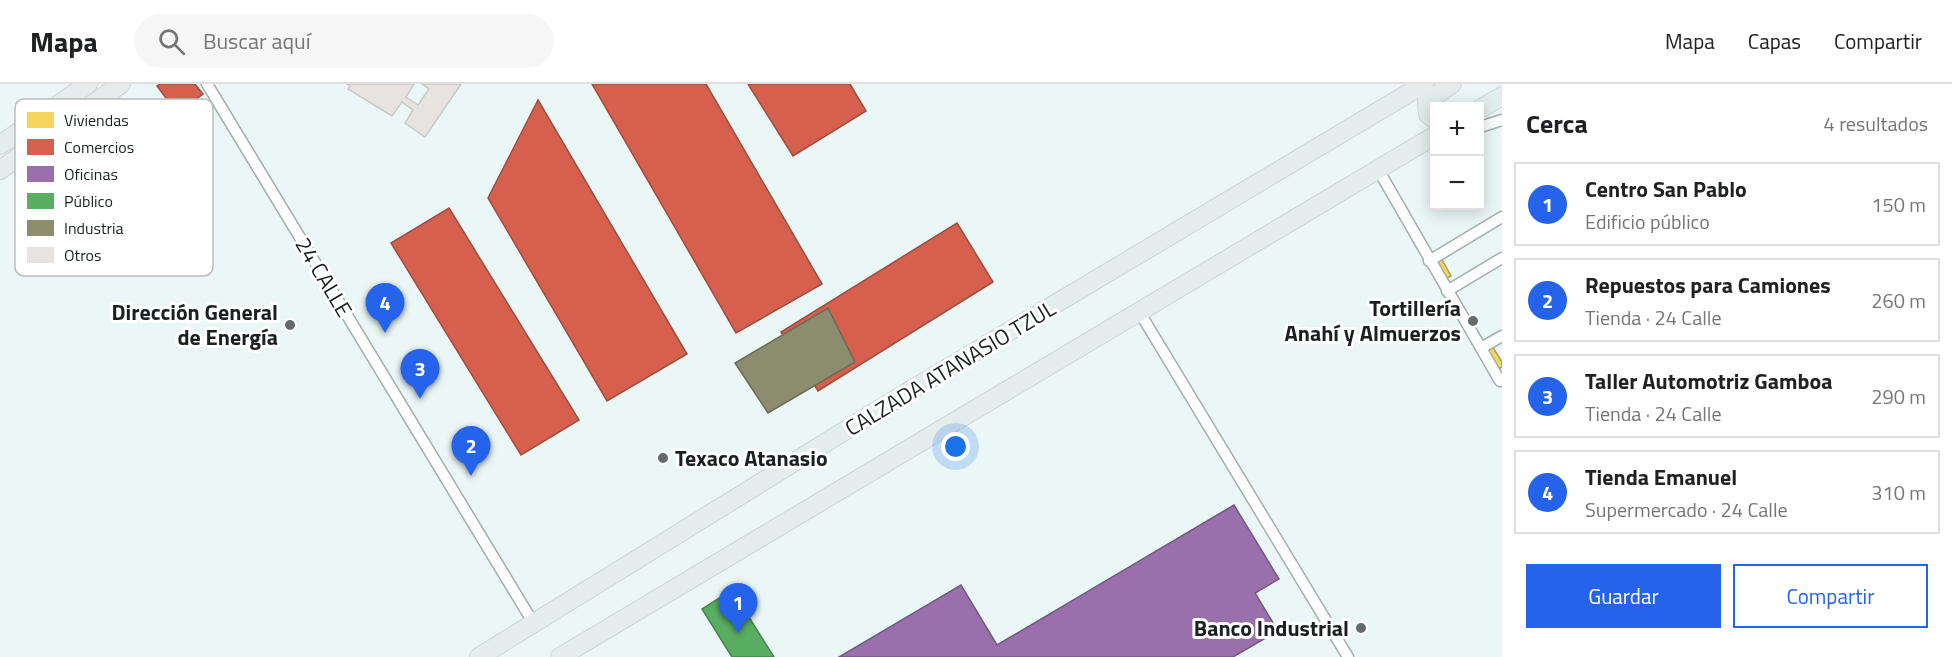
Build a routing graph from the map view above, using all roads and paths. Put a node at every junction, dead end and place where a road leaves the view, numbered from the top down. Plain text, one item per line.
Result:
1 (121, 84) edge
2 (207, 84) edge
3 (1424, 84) edge
4 (1452, 84) edge
5 (81, 86) edge
6 (1502, 96) edge
7 (63, 99) edge
8 (100, 99) edge
9 (1484, 106) edge
10 (1430, 116) edge
11 (1502, 120) edge
12 (1484, 125) edge
13 (15, 134) edge
14 (1430, 139) edge
15 (0, 145) edge
16 (15, 159) edge
17 (0, 170) edge
18 (1379, 171) junction
19 (1502, 217) edge
20 (1502, 258) edge
21 (1429, 261) junction
22 (1447, 291) junction
23 (1140, 313) junction
24 (1502, 336) edge
25 (1481, 348) junction
26 (1501, 380) edge
27 (534, 624) junction
28 (479, 657) edge
29 (560, 657) edge
30 (1348, 657) edge

1 - 8 main road
2 - 27 street, 24 CALLE
3 - 27 main road, CALZADA ATANASIO TZUL
4 - 10 main road
5 - 7 main road
6 - 9 main road
11 - 12 street
13 - 15 main road
14 - 18 main road
16 - 17 main road
18 - 21 street
18 - 23 main road
19 - 21 street
20 - 22 street
21 - 22 street
22 - 25 street
23 - 29 main road
23 - 30 street
24 - 25 street
25 - 26 street
27 - 28 main road, CALZADA ATANASIO TZUL

